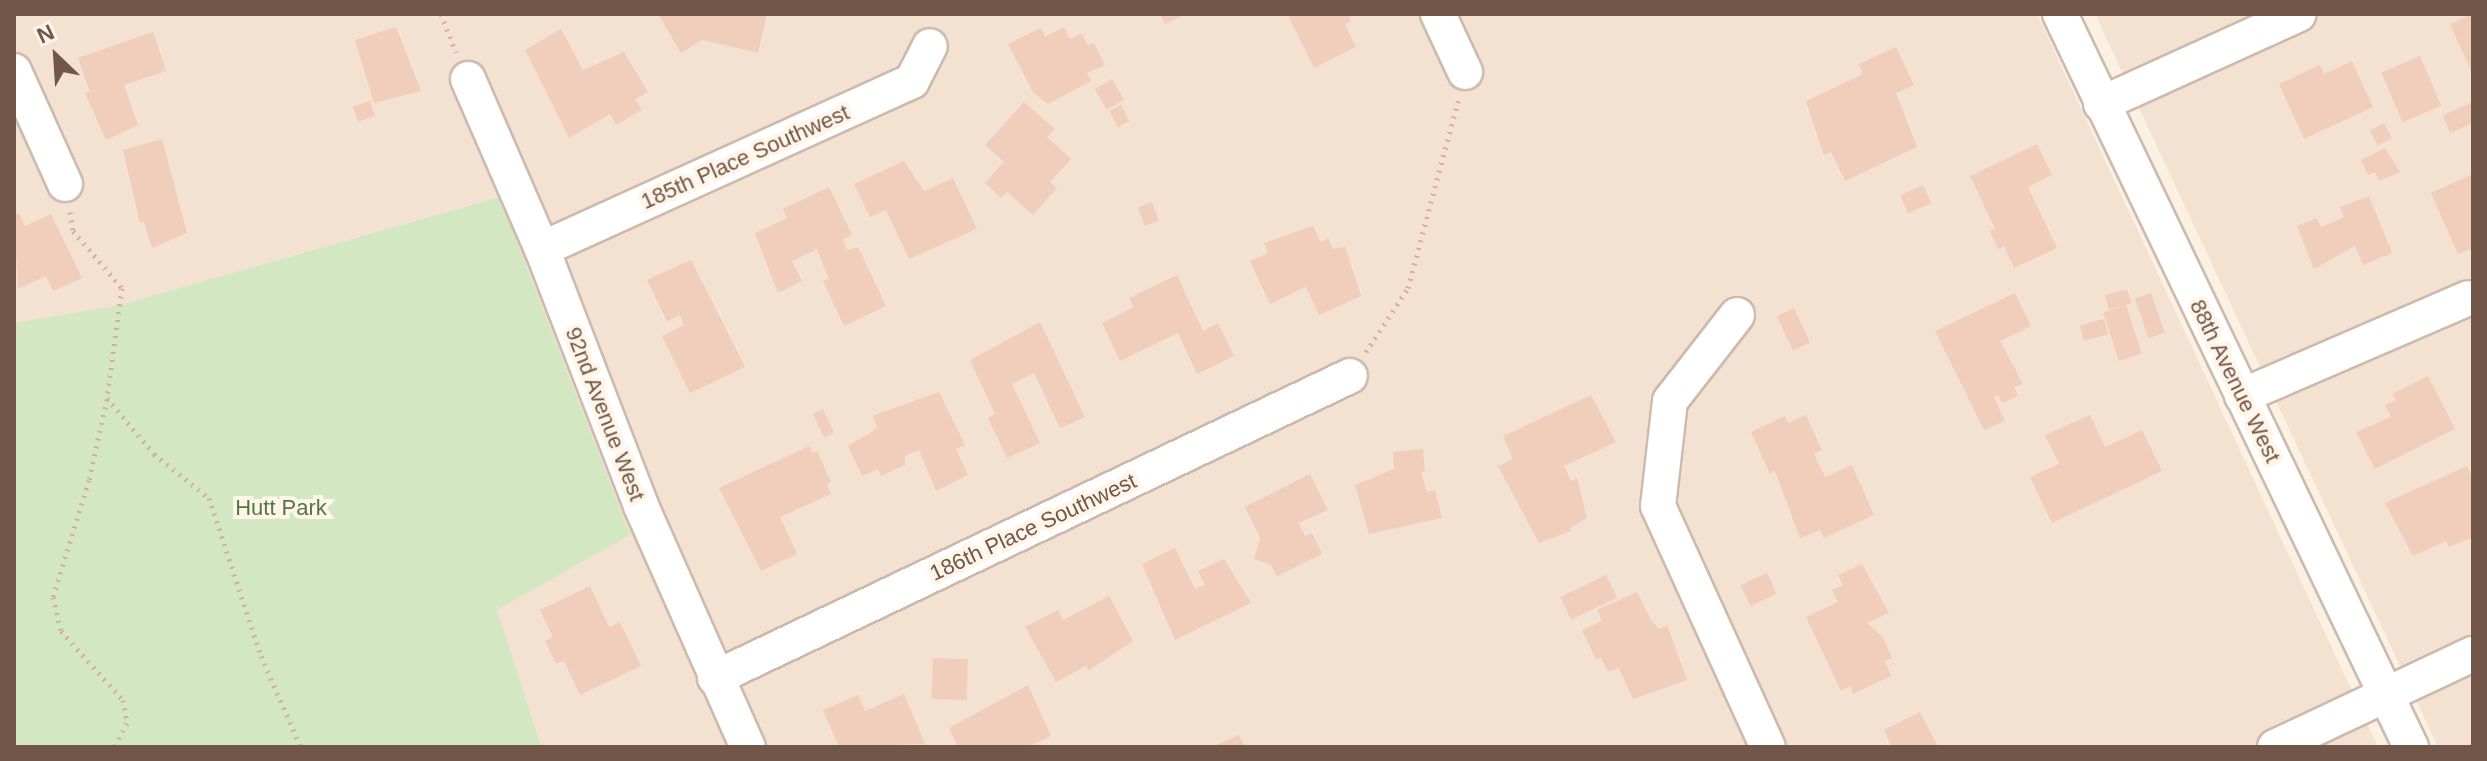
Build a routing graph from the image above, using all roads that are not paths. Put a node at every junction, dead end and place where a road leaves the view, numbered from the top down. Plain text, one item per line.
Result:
1 (1438, 14) edge
2 (2060, 14) edge
3 (2299, 14) edge
4 (930, 46) dead end
5 (14, 71) edge
6 (1465, 72) road end
7 (468, 79) road end
8 (2101, 104) junction
9 (65, 184) road end
10 (542, 249) junction
11 (2468, 298) dead end
12 (1737, 315) dead end
13 (1350, 376) road end
14 (2242, 396) junction
15 (2473, 654) edge
16 (715, 678) junction
17 (2387, 696) junction
18 (748, 747) edge
19 (1768, 747) edge
20 (2275, 747) edge
21 (2411, 747) edge

1 - 6 street
2 - 8 street, 88th Avenue West
3 - 8 street
4 - 10 street, 185th Place Southwest
5 - 9 street
7 - 10 street, 92nd Avenue West
8 - 14 street, 88th Avenue West
10 - 16 street, 92nd Avenue West
11 - 14 street
12 - 19 street
13 - 16 street, 186th Place Southwest
14 - 17 street, 88th Avenue West
15 - 17 street
16 - 18 street, 92nd Avenue West
17 - 20 street
17 - 21 street, 88th Avenue West

